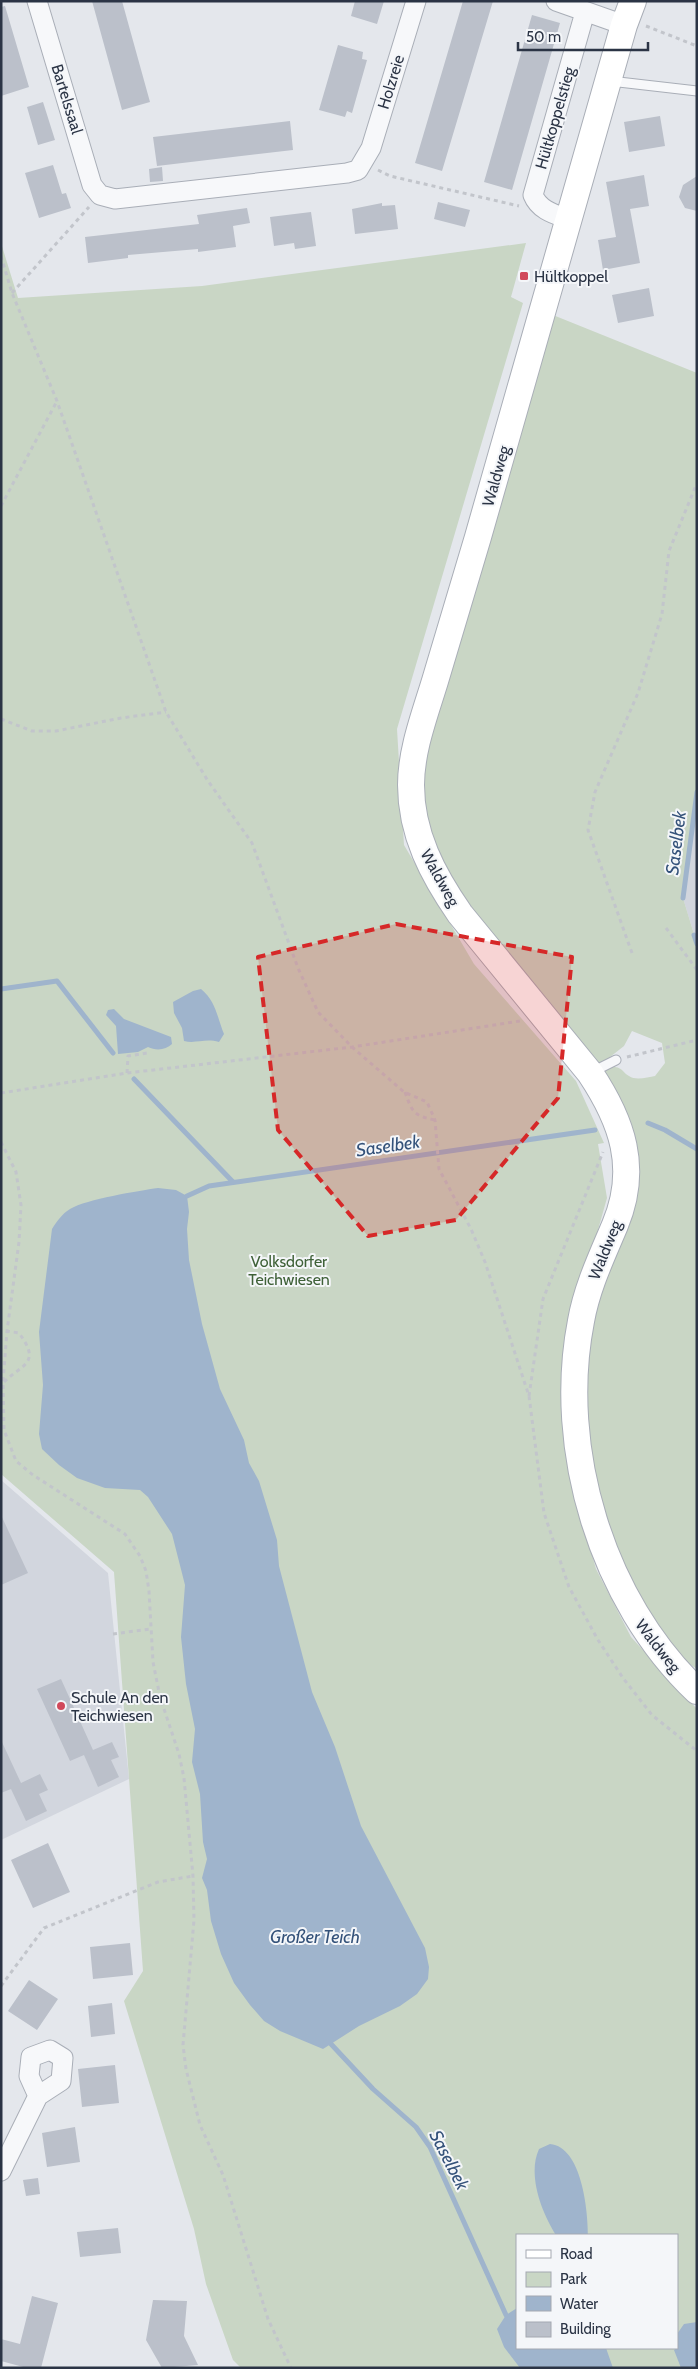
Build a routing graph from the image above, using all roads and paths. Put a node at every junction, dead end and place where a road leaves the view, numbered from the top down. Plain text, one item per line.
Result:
1 (37, 1) edge
2 (416, 1) edge
3 (556, 1) edge
4 (585, 12) junction
5 (627, 15) edge
6 (697, 46) edge
7 (608, 81) junction
8 (697, 91) edge
9 (382, 172) dead end
10 (100, 195) junction
11 (533, 195) junction
12 (568, 219) junction
13 (1, 256) edge
14 (12, 293) junction
15 (57, 401) junction
16 (697, 483) edge
17 (1, 506) edge
18 (166, 712) junction
19 (1, 719) edge
20 (666, 928) dead end
21 (632, 953) dead end
22 (697, 970) edge
23 (545, 1016) junction
24 (697, 1040) edge
25 (352, 1047) junction
26 (149, 1051) dead end
27 (616, 1060) joint
28 (127, 1073) junction
29 (590, 1073) junction
30 (404, 1092) junction
31 (1, 1093) edge
32 (436, 1120) junction
33 (1, 1142) edge
34 (603, 1151) dead end
35 (7, 1331) junction
36 (2, 1383) edge
37 (529, 1396) junction
38 (150, 1629) junction
39 (113, 1634) dead end
40 (697, 1691) edge
41 (697, 1752) edge
42 (193, 1876) junction
43 (1, 1986) edge
44 (38, 2096) dead end
45 (1, 2171) edge
46 (291, 2368) edge

1 - 10 street, Bartelssaal
2 - 10 street, Holzreie
3 - 4 street
4 - 5 street
4 - 11 street, Hültkoppelstieg
5 - 6 path
5 - 7 main road, Waldweg
7 - 8 lane
7 - 12 main road, Waldweg
9 - 11 path
10 - 14 path
11 - 12 street
12 - 23 main road, Waldweg
13 - 14 path
14 - 15 path
15 - 17 path
15 - 18 path
16 - 21 path
18 - 19 path
18 - 25 path
20 - 22 path
23 - 25 path
23 - 29 main road, Waldweg
24 - 27 path
25 - 28 path
25 - 30 path
26 - 28 path
27 - 29 lane
28 - 31 path
29 - 40 main road, Waldweg
30 - 32 path
30 - 32 path
32 - 37 path
33 - 35 path
34 - 37 path
35 - 36 path
35 - 36 path
36 - 38 path
37 - 41 path
38 - 39 path
38 - 42 path
42 - 43 path
42 - 46 path
44 - 45 street

